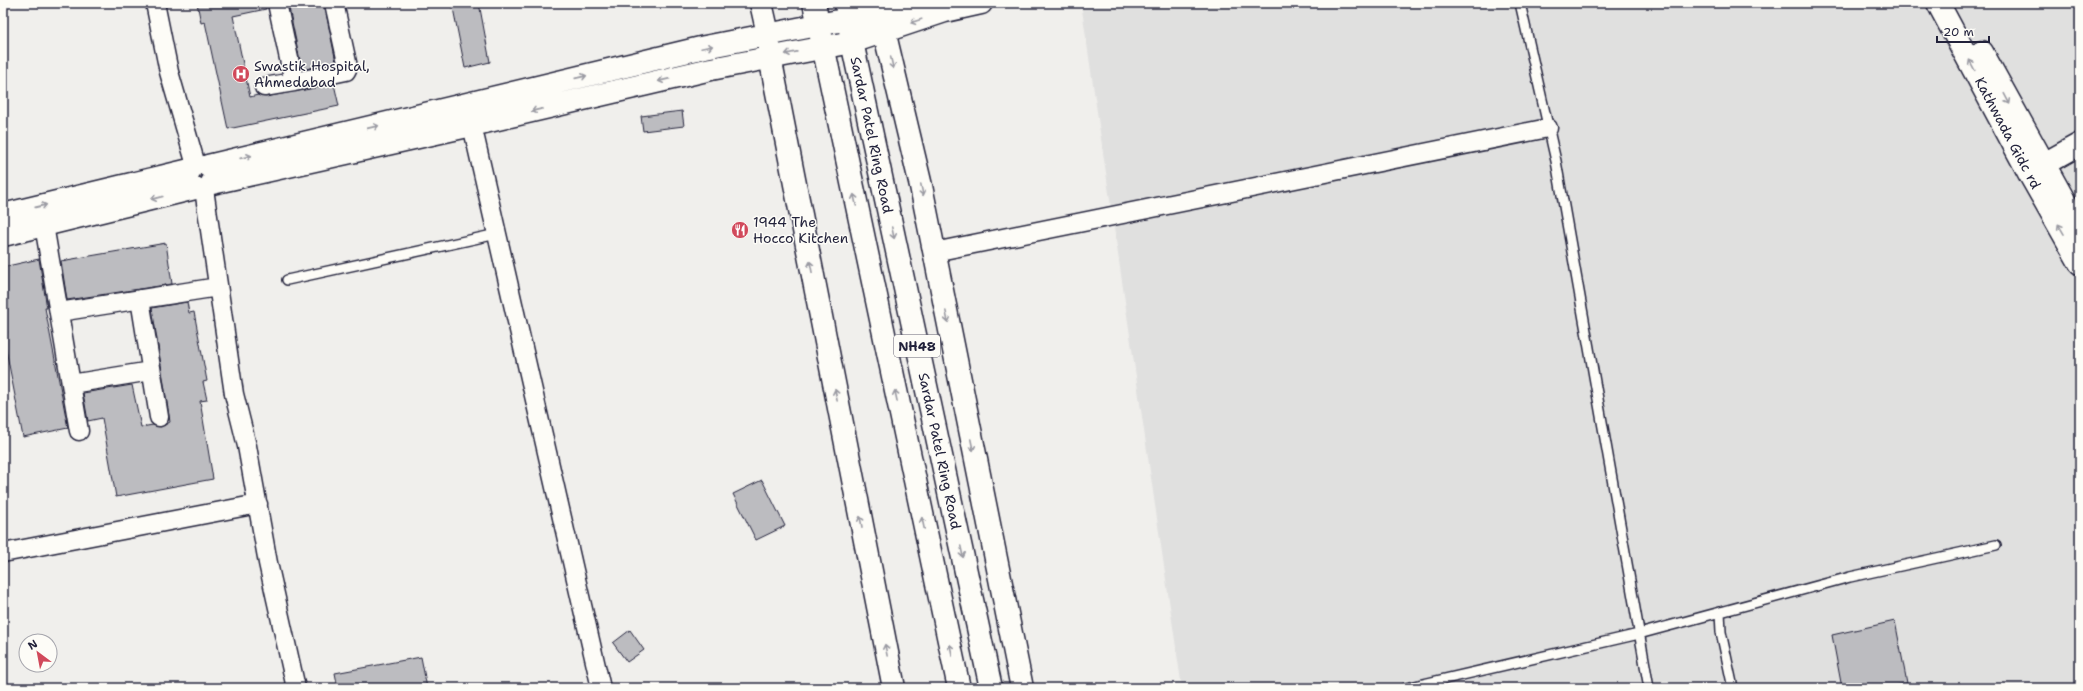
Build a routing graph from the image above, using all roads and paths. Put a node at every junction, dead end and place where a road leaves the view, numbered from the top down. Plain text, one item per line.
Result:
1 (155, 3) edge
2 (277, 3) edge
3 (334, 3) edge
4 (761, 3) edge
5 (914, 3) edge
6 (981, 3) edge
7 (1520, 3) edge
8 (1938, 3) edge
9 (1955, 3) edge
10 (847, 11) edge
11 (816, 13) edge
12 (881, 15) edge
13 (768, 34) junction
14 (852, 42) junction
15 (822, 47) junction
16 (770, 57) junction
17 (294, 82) junction
18 (264, 87) dead end
19 (472, 125) junction
20 (1548, 128) junction
21 (2080, 144) edge
22 (2036, 169) junction
23 (201, 177) junction
24 (3, 215) edge
25 (44, 225) junction
26 (2080, 229) edge
27 (497, 234) junction
28 (3, 235) edge
29 (934, 252) junction
30 (2080, 262) edge
31 (287, 280) dead end
32 (218, 287) junction
33 (140, 299) junction
34 (59, 312) junction
35 (151, 371) junction
36 (71, 384) junction
37 (159, 417) dead end
38 (79, 431) dead end
39 (258, 504) junction
40 (1996, 545) dead end
41 (3, 553) edge
42 (1720, 612) junction
43 (1639, 634) junction
44 (296, 688) edge
45 (601, 688) edge
46 (894, 688) edge
47 (959, 688) edge
48 (991, 688) edge
49 (1022, 688) edge
50 (1406, 688) edge
51 (1649, 688) edge
52 (1733, 688) edge

1 - 23 street
2 - 17 street
3 - 17 street
4 - 13 main road
5 - 12 main road
6 -> 12 main road
7 - 20 lane
22 -> 8 main road, Kathwada Gidc rd
9 -> 22 main road
10 - 11 main road
10 - 12 main road
10 - 14 main road, Sardar Patel Ring Road / NH48
11 - 13 main road
11 - 15 main road, NH48
12 - 14 main road
12 -> 29 main road
13 - 16 main road
23 -> 13 main road
14 - 15 main road
14 -> 48 main road, Sardar Patel Ring Road / NH48
15 -> 16 main road
47 -> 15 main road, NH48
16 -> 19 main road
46 -> 16 main road
17 - 18 street
19 - 23 main road
19 - 27 street
20 - 29 street
20 - 43 lane
21 - 22 main road
22 - 26 main road
30 -> 22 main road, Kathwada Gidc rd
24 -> 23 main road
23 -> 25 main road
23 - 32 street
25 - 28 main road
25 - 34 street
27 - 31 lane
27 - 45 street
29 -> 49 main road
32 - 33 street
32 - 39 street
33 - 34 street
33 - 35 street
34 - 36 street
35 - 36 street
35 - 37 street
36 - 38 street
39 - 41 street
39 - 44 street
40 - 42 lane
42 - 43 lane
42 - 52 lane
43 - 50 lane
43 - 51 lane

